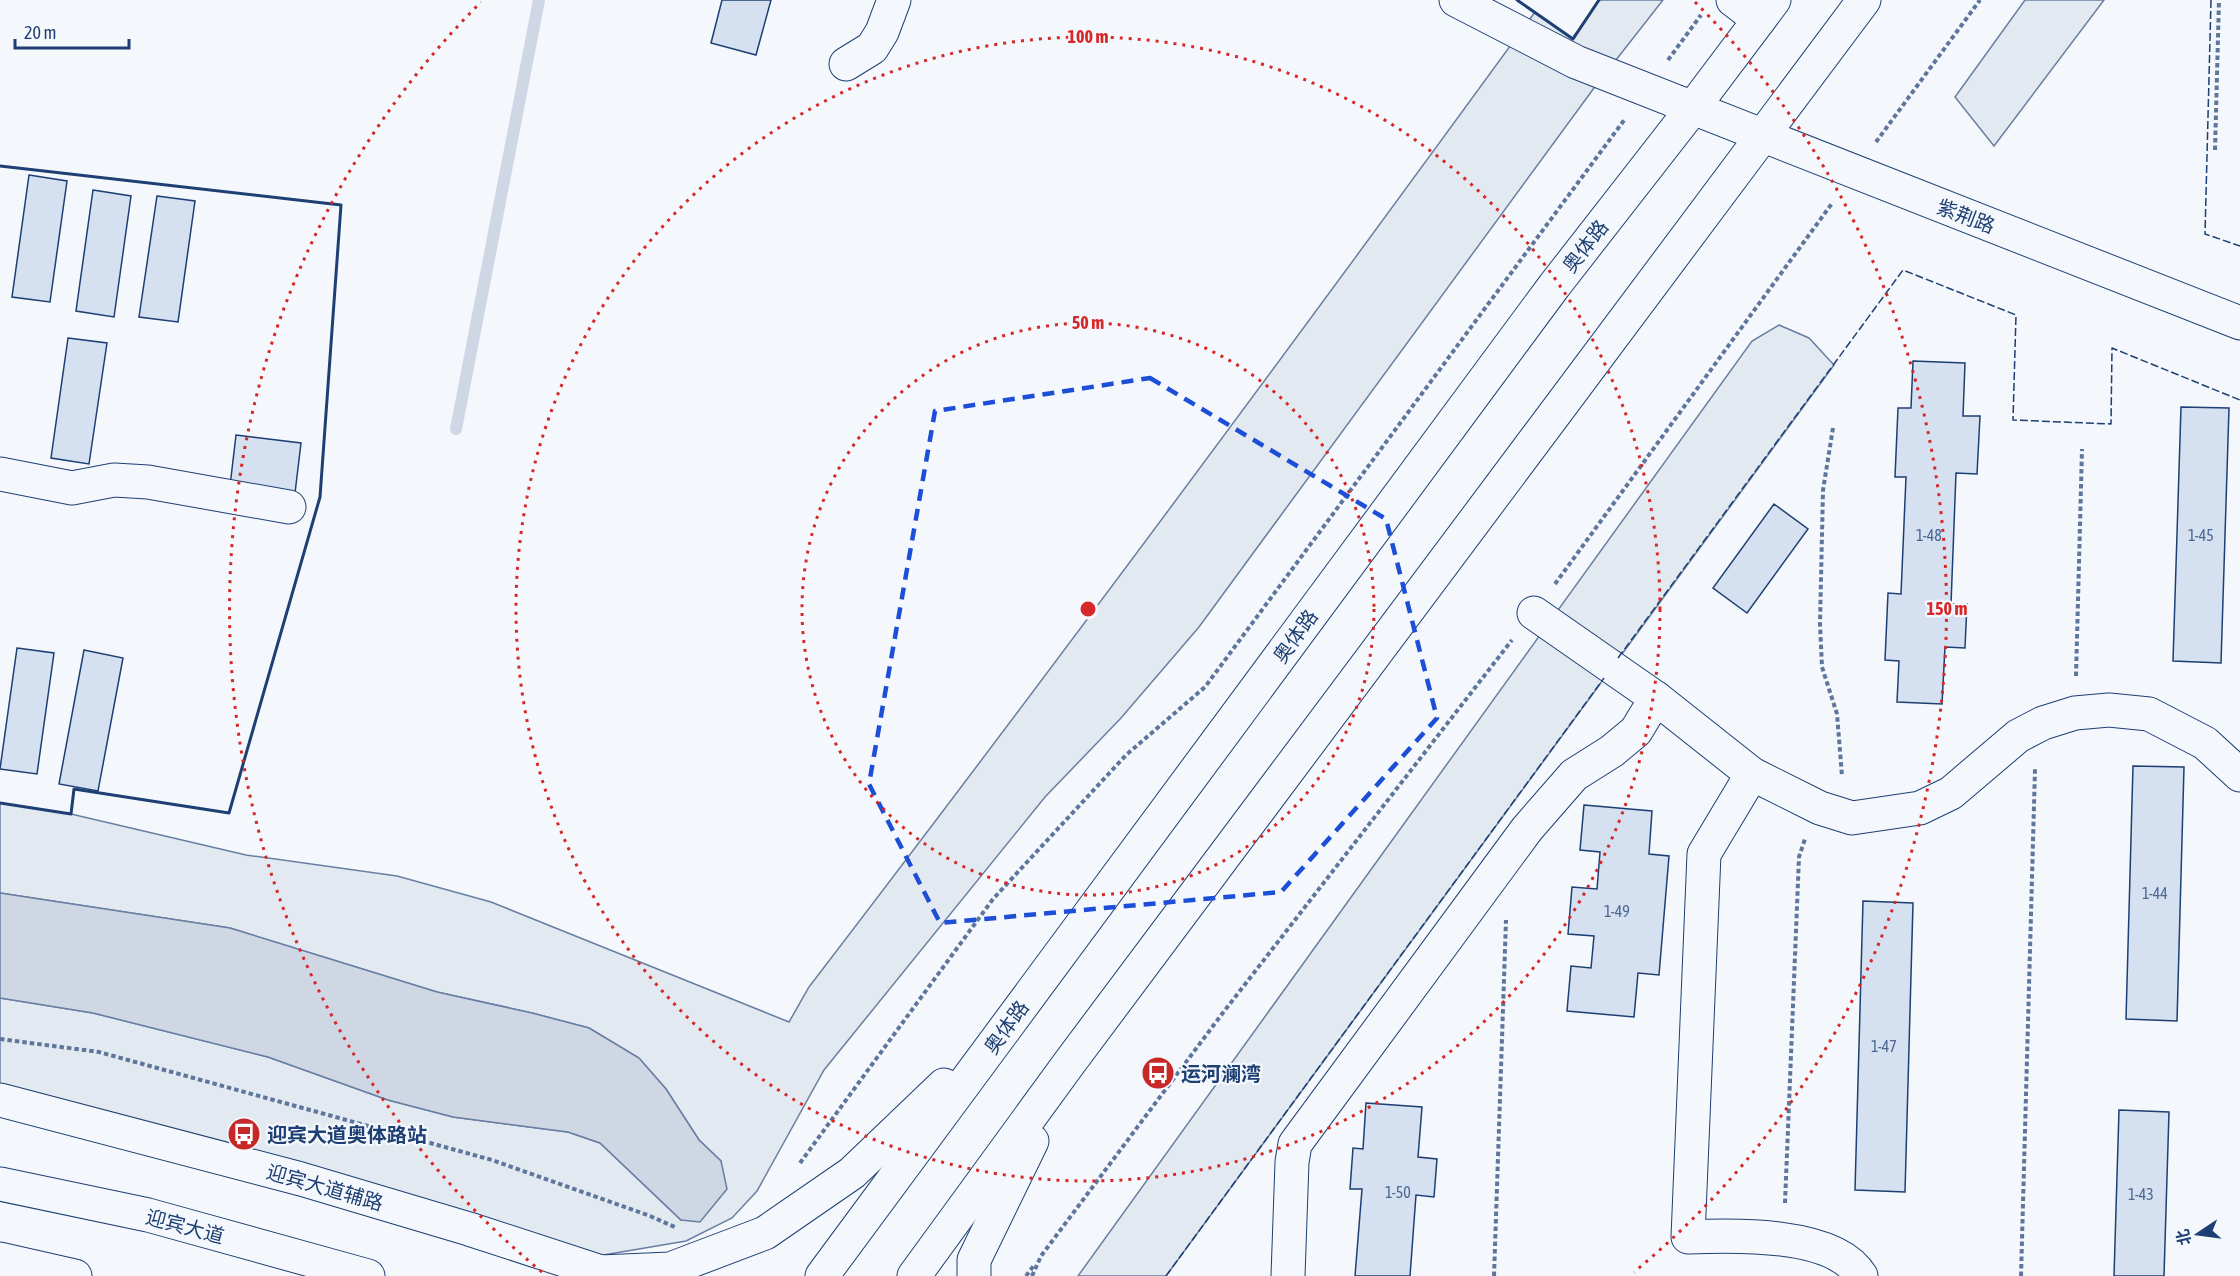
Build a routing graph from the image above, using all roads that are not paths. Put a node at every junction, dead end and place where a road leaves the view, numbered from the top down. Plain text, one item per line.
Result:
1 (894, 0) edge
2 (1456, 0) edge
3 (1864, 0) edge
4 (1719, 4) edge
5 (1766, 10) edge
6 (846, 64) dead end
7 (1692, 109) junction
8 (1762, 136) junction
9 (2240, 323) edge
10 (0, 474) edge
11 (289, 507) dead end
12 (1534, 613) road end
13 (1656, 698) junction
14 (1752, 774) junction
15 (2240, 775) edge
16 (1010, 1021) junction
17 (1070, 1062) junction
18 (0, 1100) edge
19 (0, 1184) edge
20 (0, 1260) edge
21 (606, 1274) edge
22 (75, 1276) edge
23 (368, 1276) edge
24 (822, 1276) edge
25 (914, 1276) edge
26 (974, 1276) edge
27 (1288, 1276) edge
28 (1861, 1276) edge

1 - 6 main road
2 - 7 main road, 紫荆路
3 - 8 main road
4 - 5 main road
5 - 7 main road, 奥体路
7 - 8 main road, 紫荆路
7 - 16 main road, 奥体路
8 - 9 main road, 紫荆路
8 - 17 main road
10 - 11 main road
12 - 13 main road
13 - 14 main road
13 - 27 main road
14 - 15 main road
14 - 28 main road
16 - 21 main road
16 - 24 main road, 奥体路
17 - 25 main road
17 - 26 main road
18 - 21 main road, 迎宾大道辅路
19 - 23 main road, 迎宾大道
20 - 22 main road

